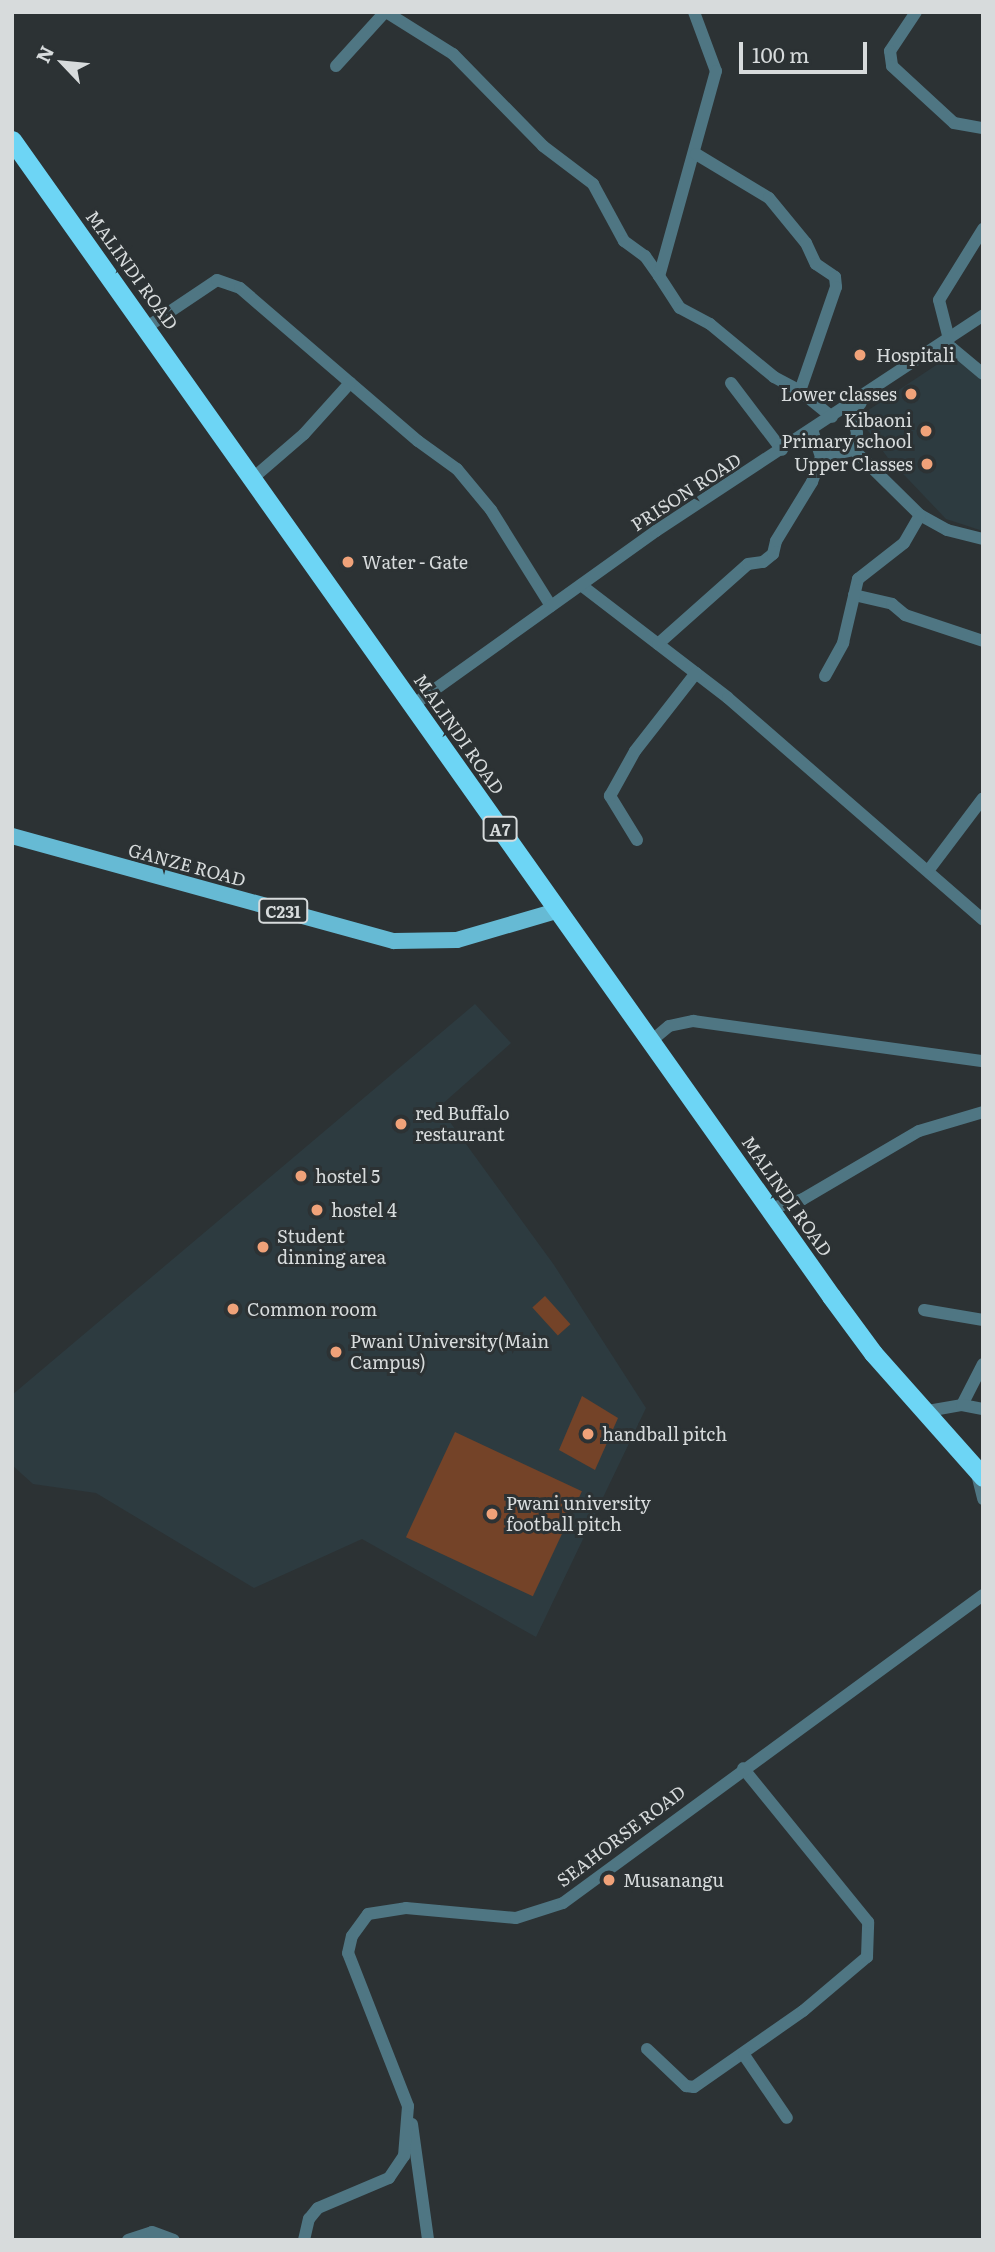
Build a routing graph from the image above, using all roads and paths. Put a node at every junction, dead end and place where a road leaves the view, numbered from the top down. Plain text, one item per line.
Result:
1 (386, 12) edge
2 (694, 12) edge
3 (916, 12) edge
4 (336, 66) dead end
5 (983, 128) edge
6 (12, 140) edge
7 (696, 154) junction
8 (982, 232) edge
9 (659, 276) junction
10 (983, 315) edge
11 (147, 327) junction
12 (950, 339) junction
13 (983, 374) edge
14 (350, 383) junction
15 (732, 383) dead end
16 (800, 391) junction
17 (832, 418) junction
18 (812, 430) junction
19 (782, 450) junction
20 (855, 450) junction
21 (821, 457) junction
22 (253, 478) junction
23 (920, 515) junction
24 (983, 539) edge
25 (580, 585) junction
26 (854, 595) junction
27 (551, 606) junction
28 (983, 641) edge
29 (658, 644) junction
30 (695, 673) junction
31 (825, 676) dead end
32 (413, 705) junction
33 (983, 798) edge
34 (12, 836) edge
35 (637, 840) dead end
36 (928, 871) junction
37 (556, 911) junction
38 (983, 920) edge
39 (650, 1042) junction
40 (983, 1061) edge
41 (983, 1112) edge
42 (803, 1199) junction
43 (778, 1216) junction
44 (924, 1310) dead end
45 (983, 1320) edge
46 (983, 1364) edge
47 (962, 1405) junction
48 (983, 1409) edge
49 (922, 1412) junction
50 (979, 1473) edge
51 (983, 1499) edge
52 (983, 1595) edge
53 (743, 1768) junction
54 (646, 2049) dead end
55 (744, 2055) junction
56 (408, 2106) junction
57 (786, 2118) dead end
58 (128, 2240) edge
59 (174, 2240) edge
60 (304, 2240) edge
61 (428, 2240) edge

1 - 4 street
1 - 9 street
2 - 7 street
3 - 5 street
6 - 11 highway, MALINDI ROAD / A7
7 - 9 street
7 - 16 street
8 - 12 street
9 - 16 street
10 - 12 street, PRISON ROAD
11 - 14 street
11 - 22 highway, MALINDI ROAD / A7
12 - 17 street, PRISON ROAD
13 - 20 street
14 - 22 street
14 - 27 street
15 - 19 street
16 - 17 street
17 - 18 street, PRISON ROAD
18 - 19 street, PRISON ROAD
18 - 21 street
19 - 25 street, PRISON ROAD
20 - 21 street
20 - 23 street
21 - 29 street
22 - 32 highway, MALINDI ROAD / A7
23 - 24 street
23 - 26 street
25 - 27 street, PRISON ROAD
25 - 29 street
26 - 28 street
26 - 31 street
27 - 32 street, PRISON ROAD
29 - 30 street
30 - 35 street
30 - 36 street
32 - 37 highway, MALINDI ROAD / A7
33 - 36 street
34 - 37 main road, GANZE ROAD / C231
36 - 38 street
37 - 39 highway, MALINDI ROAD / A7
39 - 40 street
39 - 43 highway, MALINDI ROAD / A7
41 - 42 street
42 - 43 street
42 - 43 street
43 - 49 highway, MALINDI ROAD / A7
44 - 45 street
46 - 47 street
47 - 48 street
47 - 49 street
49 - 50 highway, MALINDI ROAD / A7
50 - 51 street
52 - 53 street, SEAHORSE ROAD
53 - 55 street
53 - 56 street, SEAHORSE ROAD
54 - 55 street
55 - 57 street
56 - 60 street, SEAHORSE ROAD
56 - 61 street
58 - 59 street

